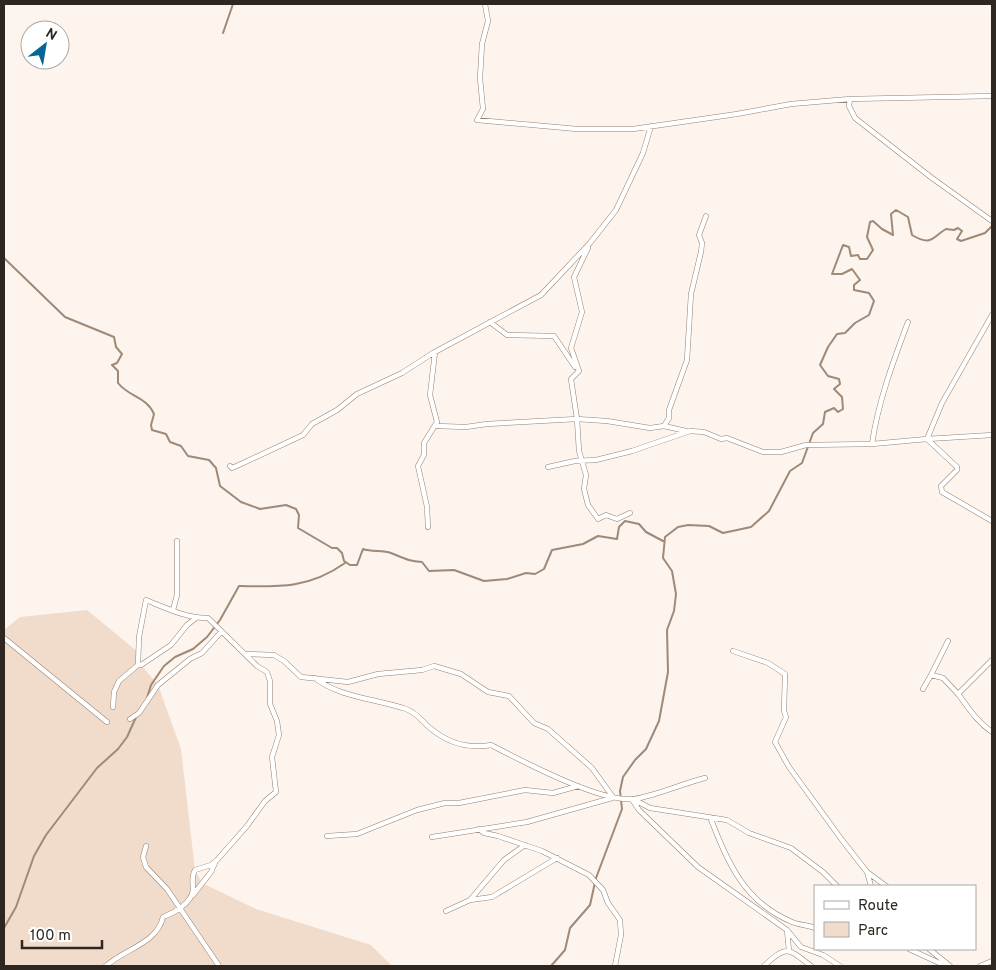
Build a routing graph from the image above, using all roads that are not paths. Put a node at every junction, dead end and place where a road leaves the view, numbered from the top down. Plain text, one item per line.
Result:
1 (485, 4) edge
2 (992, 96) edge
3 (850, 99) junction
4 (651, 126) junction
5 (706, 216) dead end
6 (992, 221) edge
7 (590, 243) junction
8 (992, 315) edge
9 (490, 322) junction
10 (908, 322) dead end
11 (435, 352) junction
12 (579, 371) junction
13 (577, 419) junction
14 (436, 426) junction
15 (664, 426) junction
16 (690, 431) junction
17 (992, 435) edge
18 (927, 439) junction
19 (872, 444) junction
20 (583, 461) junction
21 (230, 466) dead end
22 (548, 467) dead end
23 (630, 513) dead end
24 (992, 521) edge
25 (428, 528) dead end
26 (177, 541) dead end
27 (173, 610) junction
28 (196, 618) junction
29 (221, 632) junction
30 (4, 638) edge
31 (948, 641) dead end
32 (733, 651) dead end
33 (247, 654) junction
34 (992, 660) edge
35 (138, 665) junction
36 (930, 675) junction
37 (314, 678) junction
38 (923, 688) dead end
39 (958, 694) junction
40 (113, 707) dead end
41 (130, 720) dead end
42 (106, 722) dead end
43 (992, 732) edge
44 (704, 778) dead end
45 (578, 786) junction
46 (613, 797) junction
47 (632, 799) junction
48 (710, 817) junction
49 (479, 829) junction
50 (327, 836) dead end
51 (432, 837) dead end
52 (526, 845) junction
53 (146, 846) dead end
54 (557, 858) junction
55 (216, 860) junction
56 (867, 872) junction
57 (837, 885) edge
58 (871, 885) edge
59 (885, 885) edge
60 (192, 896) junction
61 (470, 900) junction
62 (179, 908) junction
63 (446, 911) dead end
64 (814, 928) edge
65 (787, 930) junction
66 (911, 950) edge
67 (930, 950) edge
68 (789, 951) junction
69 (992, 961) edge
70 (106, 966) edge
71 (219, 966) edge
72 (615, 966) edge
73 (764, 966) edge
74 (811, 966) edge
75 (840, 966) edge
76 (946, 966) edge
77 (950, 966) edge
78 (980, 966) edge

1 - 4 street
2 - 3 street
3 - 4 street
3 - 6 street
4 - 7 street
5 - 15 street
7 - 9 street
7 - 12 street
8 - 18 street
9 - 11 street
9 - 12 street
10 - 19 street
11 - 14 street
11 - 21 street
12 - 13 street
13 - 14 street
13 - 15 street
13 - 20 street
14 - 25 street
15 - 16 street
16 - 19 street
16 - 20 street
17 - 18 street
18 - 19 street
18 - 24 street
20 - 22 street
20 - 23 street
26 - 27 street
27 - 28 street
27 - 35 street
28 - 29 street
28 - 35 street
29 - 33 street
29 - 41 street
30 - 42 street
31 - 36 street
32 - 56 street
33 - 37 street
33 - 55 street
34 - 39 street
35 - 40 street
36 - 38 street
36 - 39 street
37 - 45 street
37 - 46 street
39 - 43 street
44 - 47 street
45 - 46 street
45 - 50 street
46 - 47 street
46 - 49 street
47 - 48 street
47 - 65 street
48 - 57 street
48 - 64 street
49 - 51 street
49 - 52 street
52 - 54 street
52 - 61 street
53 - 62 street
54 - 61 street
54 - 72 street
55 - 60 street
55 - 60 street
56 - 58 street
56 - 59 street
60 - 62 street
61 - 63 street
62 - 70 street
62 - 71 street
65 - 68 street
65 - 75 street
66 - 76 street
67 - 77 street
68 - 73 street
68 - 74 street
69 - 78 street

